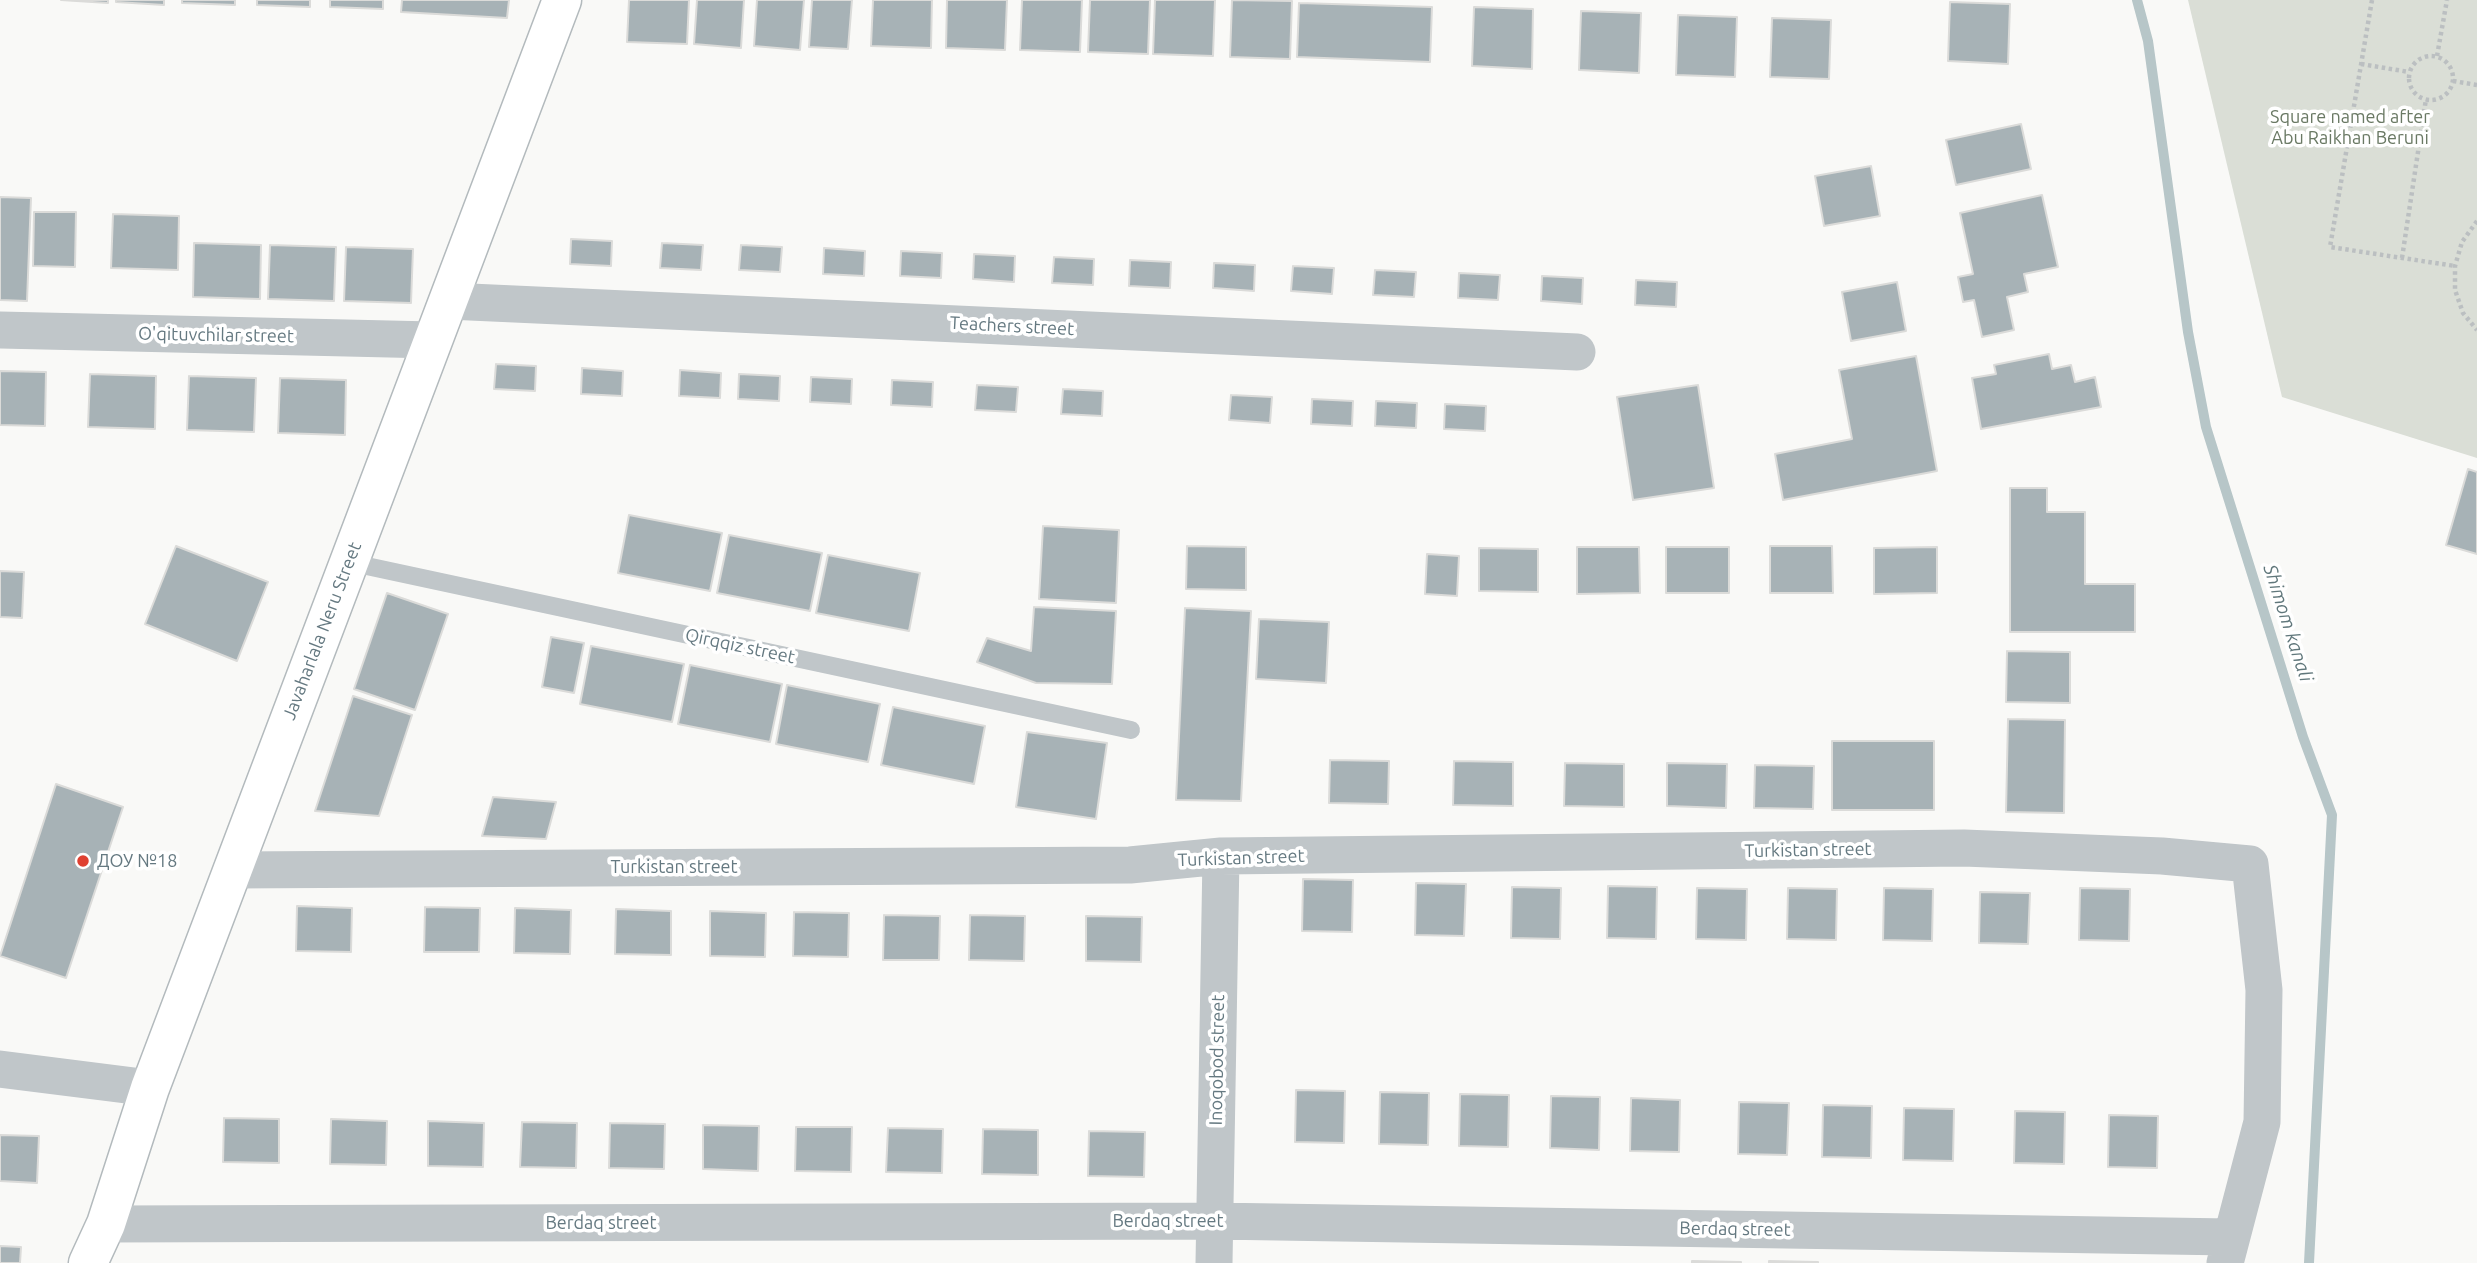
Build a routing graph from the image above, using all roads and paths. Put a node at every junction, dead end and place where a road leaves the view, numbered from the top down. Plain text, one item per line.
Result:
1 (562, 0) edge
2 (2372, 0) edge
3 (2447, 0) edge
4 (2437, 56) junction
5 (2361, 64) junction
6 (2409, 72) junction
7 (2453, 81) junction
8 (2477, 85) edge
9 (2426, 99) junction
10 (2477, 221) edge
11 (2402, 258) junction
12 (2455, 266) junction
13 (448, 301) junction
14 (0, 330) edge
15 (2477, 330) edge
16 (433, 340) junction
17 (1577, 352) dead end
18 (348, 562) junction
19 (1131, 730) dead end
20 (1221, 856) junction
21 (232, 870) junction
22 (0, 1069) edge
23 (150, 1088) junction
24 (1213, 1221) junction
25 (106, 1224) junction
26 (2227, 1250) edge
27 (88, 1263) edge
28 (1214, 1263) edge

1 - 13 street, Javaharlala Neru Street
2 - 5 path
3 - 4 path
4 - 6 path
4 - 7 path
5 - 6 path
5 - 11 path
6 - 9 path
7 - 8 path
7 - 9 path
9 - 11 path
10 - 12 path
11 - 12 path
12 - 15 path
13 - 16 street, Javaharlala Neru Street
13 - 17 street, Teachers street
14 - 16 street, O'qituvchilar street
16 - 18 street, Javaharlala Neru Street
18 - 19 lane, Qirqqiz street
18 - 21 street, Javaharlala Neru Street
20 - 21 street, Turkistan street
20 - 24 street, Inoqobod street
20 - 26 street, Turkistan street
21 - 23 street, Javaharlala Neru Street
22 - 23 street
23 - 25 street, Javaharlala Neru Street
24 - 25 street, Berdaq street
24 - 26 street, Berdaq street
24 - 28 street, Inoqobod street
25 - 27 street, Javaharlala Neru Street

